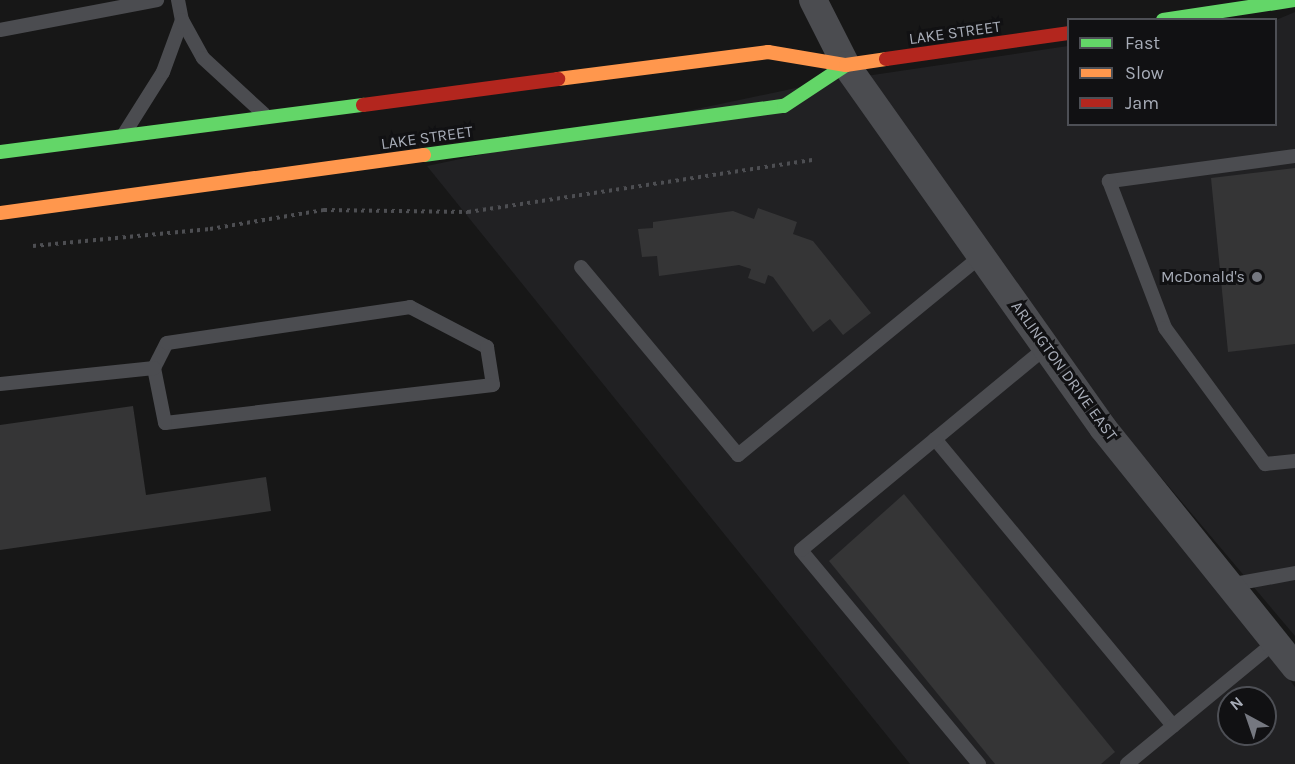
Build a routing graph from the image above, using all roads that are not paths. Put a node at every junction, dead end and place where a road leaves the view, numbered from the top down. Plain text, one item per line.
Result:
1 (157, 0) edge
2 (178, 0) edge
3 (813, 0) edge
4 (1295, 0) edge
5 (1176, 18) edge
6 (182, 20) junction
7 (0, 30) edge
8 (1067, 33) edge
9 (846, 66) junction
10 (266, 115) junction
11 (123, 135) junction
12 (0, 152) edge
13 (1295, 156) edge
14 (0, 213) edge
15 (981, 256) junction
16 (581, 267) dead end
17 (1046, 347) junction
18 (154, 368) junction
19 (0, 384) edge
20 (935, 439) junction
21 (1295, 461) edge
22 (1295, 573) edge
23 (1229, 585) junction
24 (1275, 642) junction
25 (1295, 667) edge
26 (1173, 726) junction
27 (979, 764) edge
28 (1127, 764) edge

1 - 7 lane
2 - 6 lane
3 - 9 street, ARLINGTON DRIVE EAST
4 - 5 main road
6 - 10 lane
6 - 11 lane
8 - 9 main road, LAKE STREET
9 - 10 main road, LAKE STREET
9 - 14 main road, LAKE STREET
9 - 15 street, ARLINGTON DRIVE EAST
10 - 11 main road, LAKE STREET
11 - 12 main road, LAKE STREET
13 - 21 lane
15 - 16 lane
15 - 17 street, ARLINGTON DRIVE EAST
17 - 20 lane
17 - 23 street, ARLINGTON DRIVE EAST
18 - 18 lane
18 - 19 lane
20 - 26 lane
20 - 27 lane
22 - 23 lane
23 - 24 street, ARLINGTON DRIVE EAST
24 - 25 street, ARLINGTON DRIVE EAST
24 - 26 lane
26 - 28 lane

